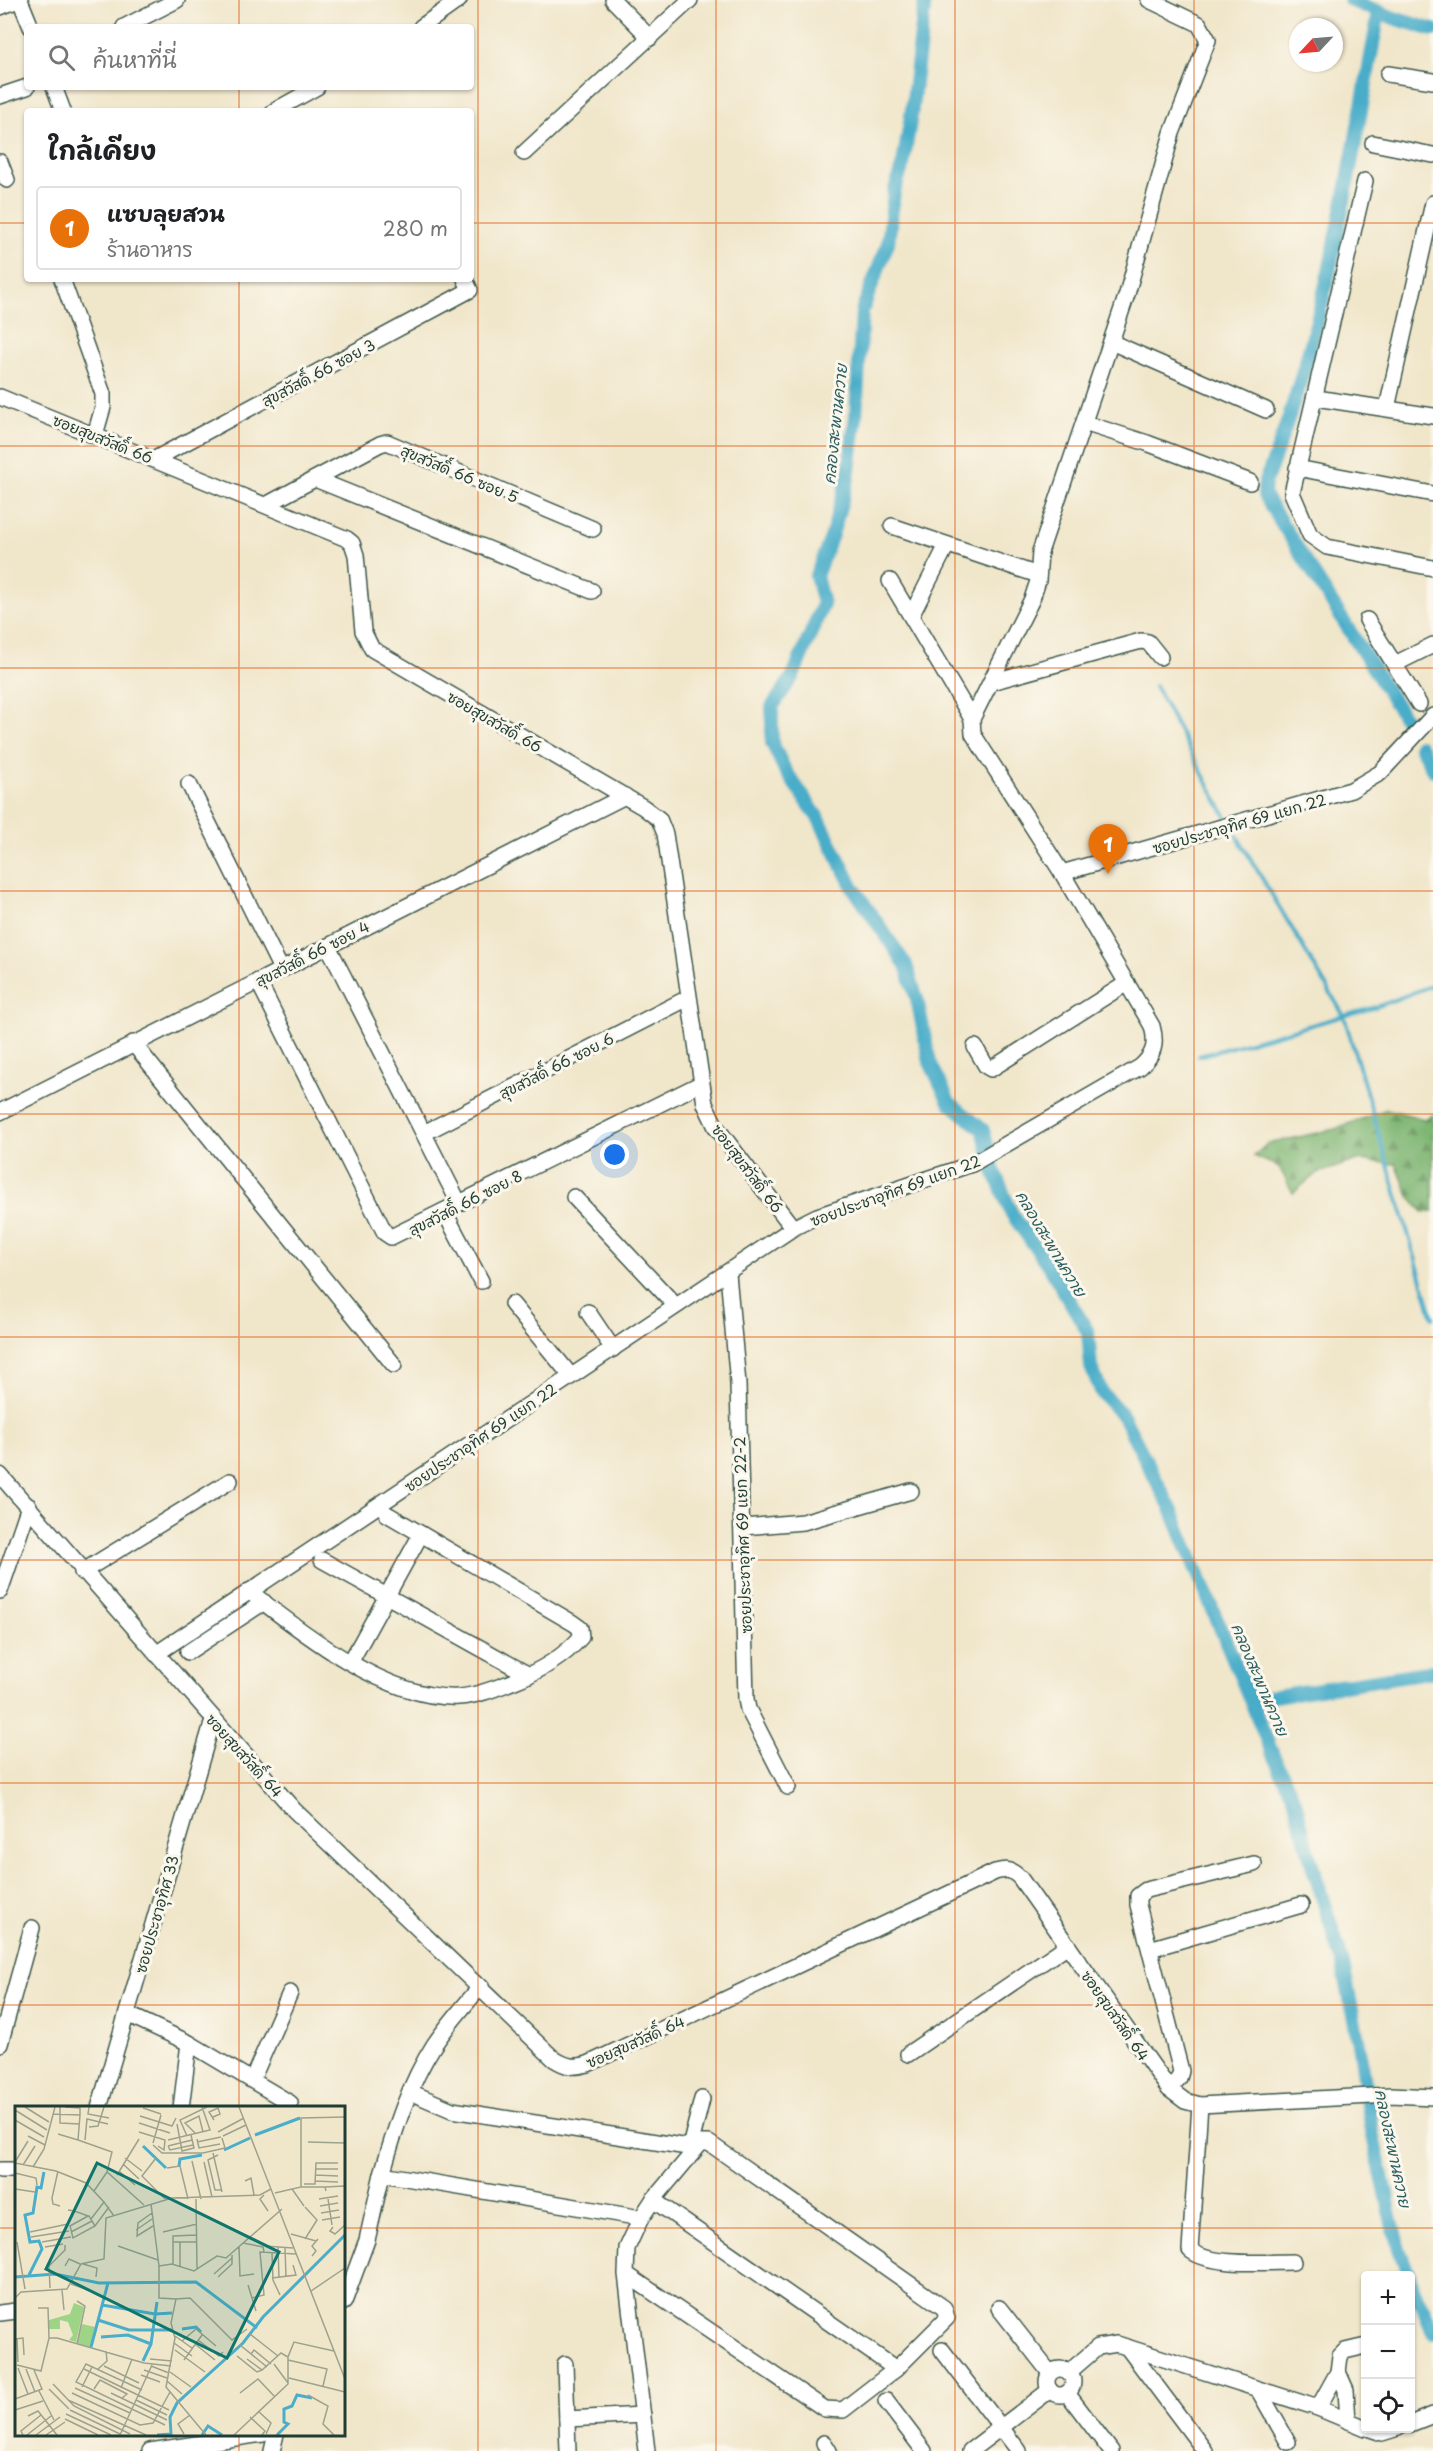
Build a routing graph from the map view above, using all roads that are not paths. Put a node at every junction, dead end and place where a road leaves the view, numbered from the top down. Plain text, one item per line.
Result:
1 (19, 0) edge
2 (177, 0) edge
3 (459, 0) edge
4 (613, 0) edge
5 (690, 0) edge
6 (1149, 0) edge
7 (0, 7) edge
8 (30, 24) edge
9 (130, 24) edge
10 (425, 24) edge
11 (650, 38) junction
12 (1388, 74) dead end
13 (1433, 81) edge
14 (24, 88) edge
15 (55, 90) edge
16 (311, 90) edge
17 (0, 96) edge
18 (62, 108) edge
19 (279, 108) edge
20 (1372, 143) dead end
21 (524, 153) dead end
22 (1433, 154) edge
23 (0, 162) edge
24 (7, 180) dead end
25 (1365, 181) dead end
26 (1433, 203) edge
27 (63, 282) edge
28 (466, 282) edge
29 (1111, 342) junction
30 (0, 397) edge
31 (1316, 398) junction
32 (1387, 408) junction
33 (1266, 410) dead end
34 (1433, 416) edge
35 (1084, 423) junction
36 (95, 435) junction
37 (155, 459) junction
38 (1297, 468) junction
39 (315, 479) junction
40 (1250, 482) dead end
41 (1433, 494) edge
42 (266, 505) junction
43 (892, 526) dead end
44 (593, 529) dead end
45 (947, 545) junction
46 (1433, 568) edge
47 (1038, 575) junction
48 (890, 581) dead end
49 (592, 591) dead end
50 (911, 616) junction
51 (1367, 620) dead end
52 (1433, 645) edge
53 (1160, 657) dead end
54 (1395, 664) junction
55 (992, 682) junction
56 (1419, 704) dead end
57 (1433, 716) edge
58 (972, 719) junction
59 (189, 784) dead end
60 (625, 796) junction
61 (1062, 873) junction
62 (328, 946) junction
63 (281, 969) junction
64 (258, 981) junction
65 (1127, 983) junction
66 (688, 998) junction
67 (133, 1043) junction
68 (975, 1047) dead end
69 (700, 1084) junction
70 (0, 1112) edge
71 (424, 1133) junction
72 (574, 1197) dead end
73 (459, 1203) junction
74 (444, 1211) junction
75 (793, 1228) junction
76 (728, 1274) junction
77 (481, 1281) dead end
78 (512, 1304) dead end
79 (676, 1306) junction
80 (588, 1312) dead end
81 (613, 1349) junction
82 (394, 1365) dead end
83 (571, 1376) junction
84 (0, 1475) edge
85 (230, 1481) dead end
86 (911, 1491) dead end
87 (29, 1506) junction
88 (387, 1514) dead end
89 (743, 1527) junction
90 (421, 1534) junction
91 (322, 1560) dead end
92 (82, 1572) junction
93 (0, 1591) edge
94 (249, 1591) junction
95 (387, 1595) junction
96 (264, 1602) junction
97 (188, 1652) dead end
98 (156, 1654) junction
99 (351, 1661) junction
100 (529, 1675) junction
101 (213, 1720) junction
102 (788, 1787) dead end
103 (1254, 1864) dead end
104 (1301, 1905) dead end
105 (32, 1928) dead end
106 (1068, 1945) junction
107 (1150, 1949) junction
108 (481, 1986) junction
109 (290, 1993) dead end
110 (127, 2014) junction
111 (189, 2043) junction
112 (0, 2044) edge
113 (908, 2054) dead end
114 (252, 2080) junction
115 (1169, 2089) junction
116 (410, 2092) junction
117 (1433, 2097) edge
118 (702, 2100) dead end
119 (290, 2103) dead end
120 (1200, 2105) junction
121 (100, 2106) edge
122 (181, 2106) edge
123 (692, 2148) junction
124 (382, 2174) junction
125 (653, 2200) junction
126 (641, 2218) junction
127 (1293, 2262) dead end
128 (626, 2274) junction
129 (345, 2299) edge
130 (999, 2308) dead end
131 (15, 2312) edge
132 (0, 2313) edge
133 (1127, 2347) junction
134 (1361, 2347) edge
135 (942, 2350) dead end
136 (565, 2364) dead end
137 (896, 2369) junction
138 (1069, 2372) junction
139 (1338, 2372) junction
140 (1050, 2373) junction
141 (1050, 2391) junction
142 (1259, 2391) junction
143 (1067, 2393) junction
144 (886, 2402) dead end
145 (1318, 2408) junction
146 (643, 2415) junction
147 (1433, 2415) edge
148 (567, 2420) junction
149 (1348, 2421) junction
150 (1415, 2422) edge
151 (1361, 2426) edge
152 (1001, 2427) junction
153 (250, 2436) edge
154 (276, 2436) edge
155 (1288, 2442) dead end
156 (150, 2451) edge
157 (272, 2451) edge
158 (568, 2451) edge
159 (647, 2451) edge
160 (924, 2451) edge
161 (970, 2451) edge
162 (1019, 2451) edge
163 (1111, 2451) edge
164 (1205, 2451) edge

1 - 7 street
1 - 8 street
2 - 9 street
3 - 10 street
4 - 11 street
5 - 11 street
6 - 29 street
11 - 21 street
12 - 13 street
14 - 17 street
15 - 18 street
16 - 19 street
20 - 22 street
23 - 24 street
25 - 31 street
26 - 32 street
27 - 36 street
28 - 37 street, สุขสวัสดิ์ 66 ซอย 3
29 - 33 street
29 - 35 street
30 - 36 street, ซอยสุขสวัสดิ์ 66
31 - 32 street
31 - 38 street
32 - 34 street
35 - 40 street
35 - 47 street
36 - 37 street, ซอยสุขสวัสดิ์ 66
37 - 42 street, ซอยสุขสวัสดิ์ 66
38 - 41 street
38 - 46 street
39 - 42 street, สุขสวัสดิ์ 66 ซอย 5
39 - 44 street, สุขสวัสดิ์ 66 ซอย 5
39 - 49 street
42 - 60 street, ซอยสุขสวัสดิ์ 66
43 - 45 street
45 - 47 street
45 - 50 street
47 - 55 street
48 - 50 street
50 - 58 street
51 - 54 street
52 - 54 street
53 - 55 street
54 - 56 street
55 - 58 street
57 - 61 street, ซอยประชาอุทิศ 69 แยก 22
58 - 61 street
59 - 63 street
60 - 62 street, สุขสวัสดิ์ 66 ซอย 4
60 - 66 street, ซอยสุขสวัสดิ์ 66
61 - 65 street, ซอยประชาอุทิศ 69 แยก 22
62 - 63 street, สุขสวัสดิ์ 66 ซอย 4
62 - 71 street
63 - 64 street, สุขสวัสดิ์ 66 ซอย 4
64 - 67 street, สุขสวัสดิ์ 66 ซอย 4
64 - 74 street, สุขสวัสดิ์ 66 ซอย 8
65 - 68 street
65 - 75 street, ซอยประชาอุทิศ 69 แยก 22
66 - 69 street, ซอยสุขสวัสดิ์ 66
66 - 71 street, สุขสวัสดิ์ 66 ซอย 6
67 - 70 street, สุขสวัสดิ์ 66 ซอย 4
67 - 82 street
69 - 73 street, สุขสวัสดิ์ 66 ซอย 8
69 - 75 street, ซอยสุขสวัสดิ์ 66
71 - 73 street
72 - 79 street
73 - 74 street, สุขสวัสดิ์ 66 ซอย 8
74 - 77 street
75 - 76 street, ซอยประชาอุทิศ 69 แยก 22
76 - 79 street, ซอยประชาอุทิศ 69 แยก 22
76 - 89 street, ซอยประชาอุทิศ 69 แยก 22-2
78 - 83 street
79 - 81 street, ซอยประชาอุทิศ 69 แยก 22
80 - 81 street
81 - 83 street, ซอยประชาอุทิศ 69 แยก 22
83 - 94 street, ซอยประชาอุทิศ 69 แยก 22
84 - 87 street, ซอยสุขสวัสดิ์ 64
85 - 92 street
86 - 89 street
87 - 92 street, ซอยสุขสวัสดิ์ 64
87 - 93 street
88 - 90 street
89 - 102 street, ซอยประชาอุทิศ 69 แยก 22-2
90 - 95 street
90 - 100 street
91 - 95 street
92 - 98 street, ซอยสุขสวัสดิ์ 64
94 - 96 street
94 - 98 street, ซอยประชาอุทิศ 69 แยก 22
95 - 99 street
95 - 100 street
96 - 97 street
96 - 99 street
98 - 101 street, ซอยสุขสวัสดิ์ 64
99 - 100 street
101 - 108 street, ซอยสุขสวัสดิ์ 64
101 - 110 street, ซอยประชาอุทิศ 33
103 - 107 street
104 - 107 street
105 - 112 street
106 - 108 street, ซอยสุขสวัสดิ์ 64
106 - 113 street
106 - 115 street, ซอยสุขสวัสดิ์ 64
107 - 115 street
108 - 116 street
109 - 114 street
110 - 111 street
110 - 121 street, ซอยประชาอุทิศ 33
111 - 114 street
111 - 122 street
114 - 119 street
115 - 120 street, ซอยสุขสวัสดิ์ 64
116 - 123 street
116 - 124 street
117 - 120 street, ซอยสุขสวัสดิ์ 64
118 - 123 street
120 - 127 street
123 - 125 street
123 - 137 street
124 - 126 street
124 - 129 street
125 - 126 street
125 - 137 street
126 - 128 street
128 - 137 street
128 - 146 street
130 - 140 street
131 - 132 street
133 - 138 street
133 - 142 street
133 - 164 street
134 - 139 street
135 - 152 street
136 - 148 street
138 - 140 street
138 - 143 street
139 - 145 street
139 - 149 street
140 - 141 street
141 - 143 street
141 - 152 street
142 - 145 street
142 - 155 street
143 - 163 street
144 - 160 street
145 - 149 street
146 - 148 street
146 - 159 street
147 - 150 street
148 - 158 street
149 - 151 street
152 - 161 street
152 - 162 street
153 - 156 street
154 - 157 street

